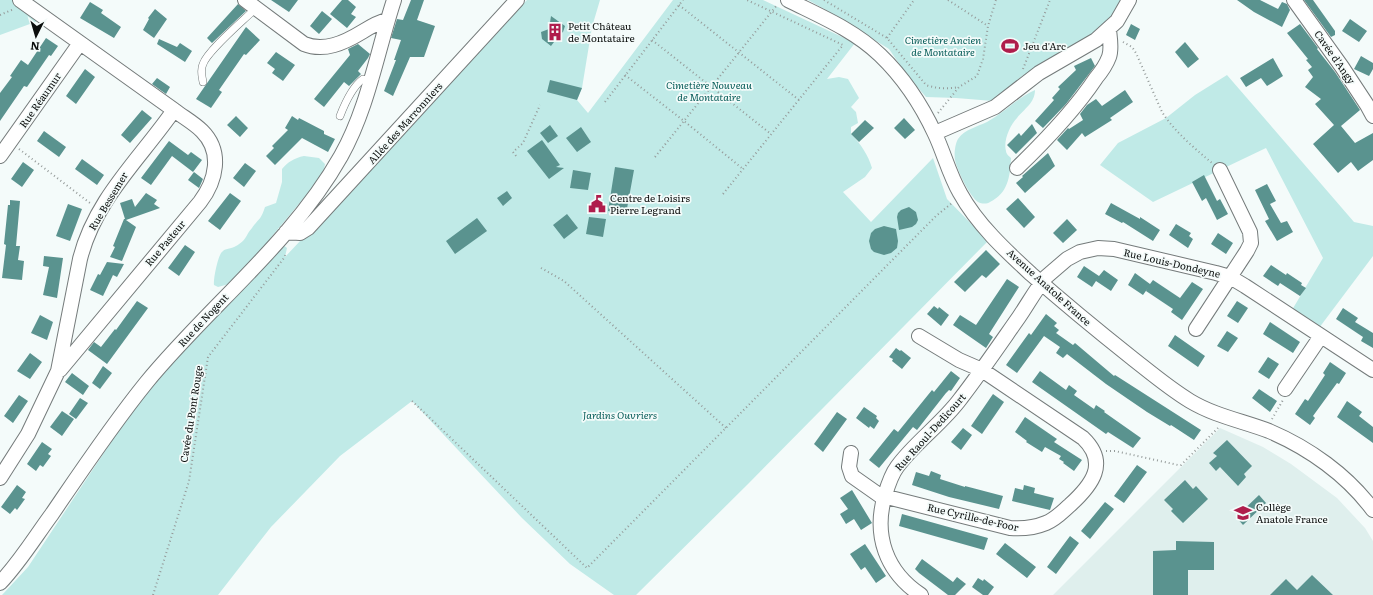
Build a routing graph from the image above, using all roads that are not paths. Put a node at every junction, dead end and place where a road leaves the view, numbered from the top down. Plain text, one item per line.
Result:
1 (20, 0) edge
2 (394, 0) edge
3 (517, 0) edge
4 (788, 0) edge
5 (1129, 0) edge
6 (1294, 0) edge
7 (250, 4) edge
8 (387, 20) junction
9 (1109, 35) junction
10 (80, 43) junction
11 (370, 81) junction
12 (203, 82) dead end
13 (174, 110) junction
14 (340, 116) dead end
15 (1373, 116) edge
16 (932, 128) junction
17 (0, 156) edge
18 (1017, 168) dead end
19 (1220, 170) road end
20 (286, 232) junction
21 (1230, 277) junction
22 (1041, 283) junction
23 (1196, 329) dead end
24 (919, 336) dead end
25 (1321, 336) junction
26 (982, 370) junction
27 (1373, 370) edge
28 (58, 372) junction
29 (1285, 389) road end
30 (851, 453) dead end
31 (0, 478) edge
32 (884, 496) junction
33 (1373, 510) edge
34 (0, 582) edge
35 (921, 595) edge

1 - 10 street
2 - 8 street, Rue de Nogent
3 - 20 street, Allée des Marronniers
4 - 16 street, Avenue Anatole France
5 - 9 street
6 - 15 street, Cavée d'Angy
7 - 8 street
7 - 12 lane
8 - 11 street, Rue de Nogent
9 - 16 street
9 - 18 street
10 - 13 street
10 - 17 street, Rue Réaumur
11 - 14 lane
11 - 20 street, Rue de Nogent
13 - 28 street, Rue Bessemer
13 - 28 street, Rue Pasteur
16 - 22 street, Avenue Anatole France
19 - 21 street
20 - 34 street, Rue de Nogent
21 - 22 street, Rue Louis-Dondeyne
21 - 23 street
21 - 25 street, Rue Louis-Dondeyne
22 - 26 street, Rue Raoul-Dedicourt
22 - 33 street, Avenue Anatole France
24 - 26 street
25 - 27 street, Rue Louis-Dondeyne
25 - 29 street
26 - 32 street, Rue Raoul-Dedicourt
26 - 32 street, Rue Cyrille-de-Foor
28 - 31 street, Rue Bessemer
30 - 32 street
32 - 35 street, Rue Raoul-Dedicourt

